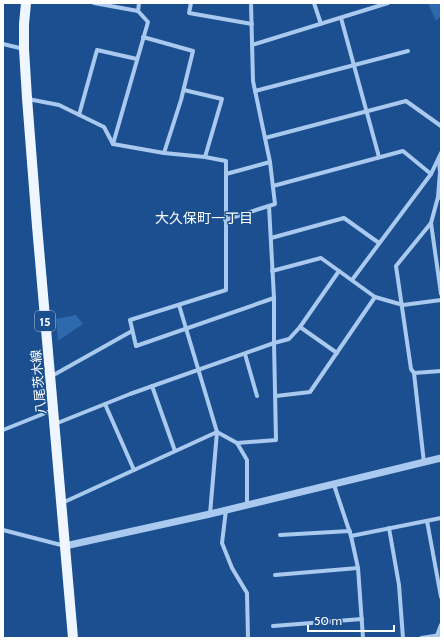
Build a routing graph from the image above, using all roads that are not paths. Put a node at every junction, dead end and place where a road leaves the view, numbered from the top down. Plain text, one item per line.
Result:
1 (26, 3) edge
2 (94, 3) edge
3 (139, 3) edge
4 (191, 3) edge
5 (251, 3) edge
6 (314, 3) edge
7 (388, 3) edge
8 (138, 11) junction
9 (341, 18) junction
10 (252, 24) junction
11 (321, 24) junction
12 (143, 37) junction
13 (3, 44) edge
14 (252, 45) junction
15 (24, 49) junction
16 (408, 51) dead end
17 (137, 59) junction
18 (353, 65) junction
19 (184, 90) junction
20 (255, 91) junction
21 (27, 98) junction
22 (366, 111) junction
23 (79, 115) junction
24 (441, 126) edge
25 (265, 138) junction
26 (114, 144) junction
27 (164, 153) junction
28 (441, 153) edge
29 (205, 157) junction
30 (379, 158) junction
31 (439, 160) junction
32 (270, 162) junction
33 (226, 174) junction
34 (430, 174) junction
35 (273, 186) junction
36 (439, 198) edge
37 (269, 206) junction
38 (225, 220) junction
39 (430, 223) junction
40 (271, 238) junction
41 (379, 243) junction
42 (272, 271) junction
43 (339, 271) junction
44 (352, 280) junction
45 (441, 294) edge
46 (375, 297) junction
47 (274, 298) junction
48 (441, 300) edge
49 (179, 305) junction
50 (403, 305) junction
51 (300, 327) junction
52 (186, 328) junction
53 (132, 331) junction
54 (274, 343) junction
55 (337, 353) junction
56 (245, 354) junction
57 (198, 370) junction
58 (441, 371) edge
59 (414, 373) junction
60 (50, 377) junction
61 (152, 386) junction
62 (256, 396) dead end
63 (276, 396) junction
64 (105, 404) junction
65 (53, 409) junction
66 (55, 424) junction
67 (3, 430) edge
68 (217, 432) junction
69 (237, 443) junction
70 (175, 452) junction
71 (441, 458) edge
72 (424, 462) junction
73 (134, 470) junction
74 (334, 485) junction
75 (62, 503) junction
76 (247, 505) junction
77 (226, 510) junction
78 (210, 514) junction
79 (441, 518) edge
80 (428, 520) junction
81 (389, 528) junction
82 (3, 530) edge
83 (350, 534) junction
84 (280, 535) dead end
85 (65, 546) junction
86 (358, 568) junction
87 (275, 574) dead end
88 (441, 597) edge
89 (362, 619) junction
90 (441, 625) edge
91 (273, 626) dead end
92 (438, 636) edge
93 (73, 638) edge
94 (248, 638) edge
95 (363, 638) edge
96 (402, 638) edge
97 (421, 638) edge

1 - 15 main road, 八尾茨木線 / 15
2 - 8 street
3 - 8 street
4 - 10 street
5 - 10 street
6 - 11 street
7 - 9 street
8 - 12 street
9 - 11 street
9 - 18 street
10 - 14 street
11 - 14 street
12 - 17 street
12 - 19 street
13 - 15 street
14 - 20 street
15 - 21 main road, 八尾茨木線 / 15
16 - 18 street
17 - 23 street
17 - 26 street
18 - 20 street
18 - 22 street
19 - 27 street
19 - 29 street
20 - 25 street
21 - 23 street
21 - 60 main road, 八尾茨木線 / 15
22 - 24 street
22 - 25 street
22 - 30 street
23 - 26 street
25 - 32 street
26 - 27 street
27 - 29 street
28 - 31 street
29 - 33 street
30 - 34 street
30 - 35 street
31 - 34 street
31 - 36 street
32 - 33 street
32 - 35 street
33 - 38 street
34 - 41 street
35 - 37 street
36 - 39 street
37 - 38 street
37 - 40 street
38 - 49 street
39 - 45 street
39 - 50 street
40 - 41 street
40 - 42 street
41 - 44 street
42 - 43 street
42 - 47 street
43 - 44 street
43 - 51 street
44 - 46 street
46 - 50 street
46 - 55 street
47 - 52 street
47 - 54 street
48 - 50 street
49 - 52 street
49 - 53 street
50 - 59 street
51 - 54 street
51 - 55 street
52 - 53 street
52 - 57 street
53 - 60 street
54 - 56 street
54 - 63 street
55 - 63 street
56 - 57 street
56 - 62 street
57 - 61 street
57 - 68 street
58 - 59 street
59 - 72 street
60 - 65 main road, 八尾茨木線 / 15
61 - 64 street
61 - 70 street
63 - 69 street
64 - 66 street
64 - 73 street
65 - 66 main road, 八尾茨木線 / 15
65 - 67 street
66 - 75 main road, 八尾茨木線 / 15
68 - 69 street
68 - 70 street
68 - 78 street
69 - 76 street
70 - 73 street
71 - 72 street
72 - 74 street
73 - 75 street
74 - 76 street
74 - 83 street
75 - 85 main road, 八尾茨木線 / 15
76 - 77 street
77 - 78 street
77 - 94 street
78 - 85 street
79 - 80 street
80 - 81 street
80 - 88 street
81 - 83 street
81 - 96 street
82 - 85 street
83 - 84 street
83 - 86 street
85 - 93 main road, 八尾茨木線 / 15
86 - 87 street
86 - 89 street
89 - 91 street
89 - 95 street
90 - 92 street
92 - 97 street

